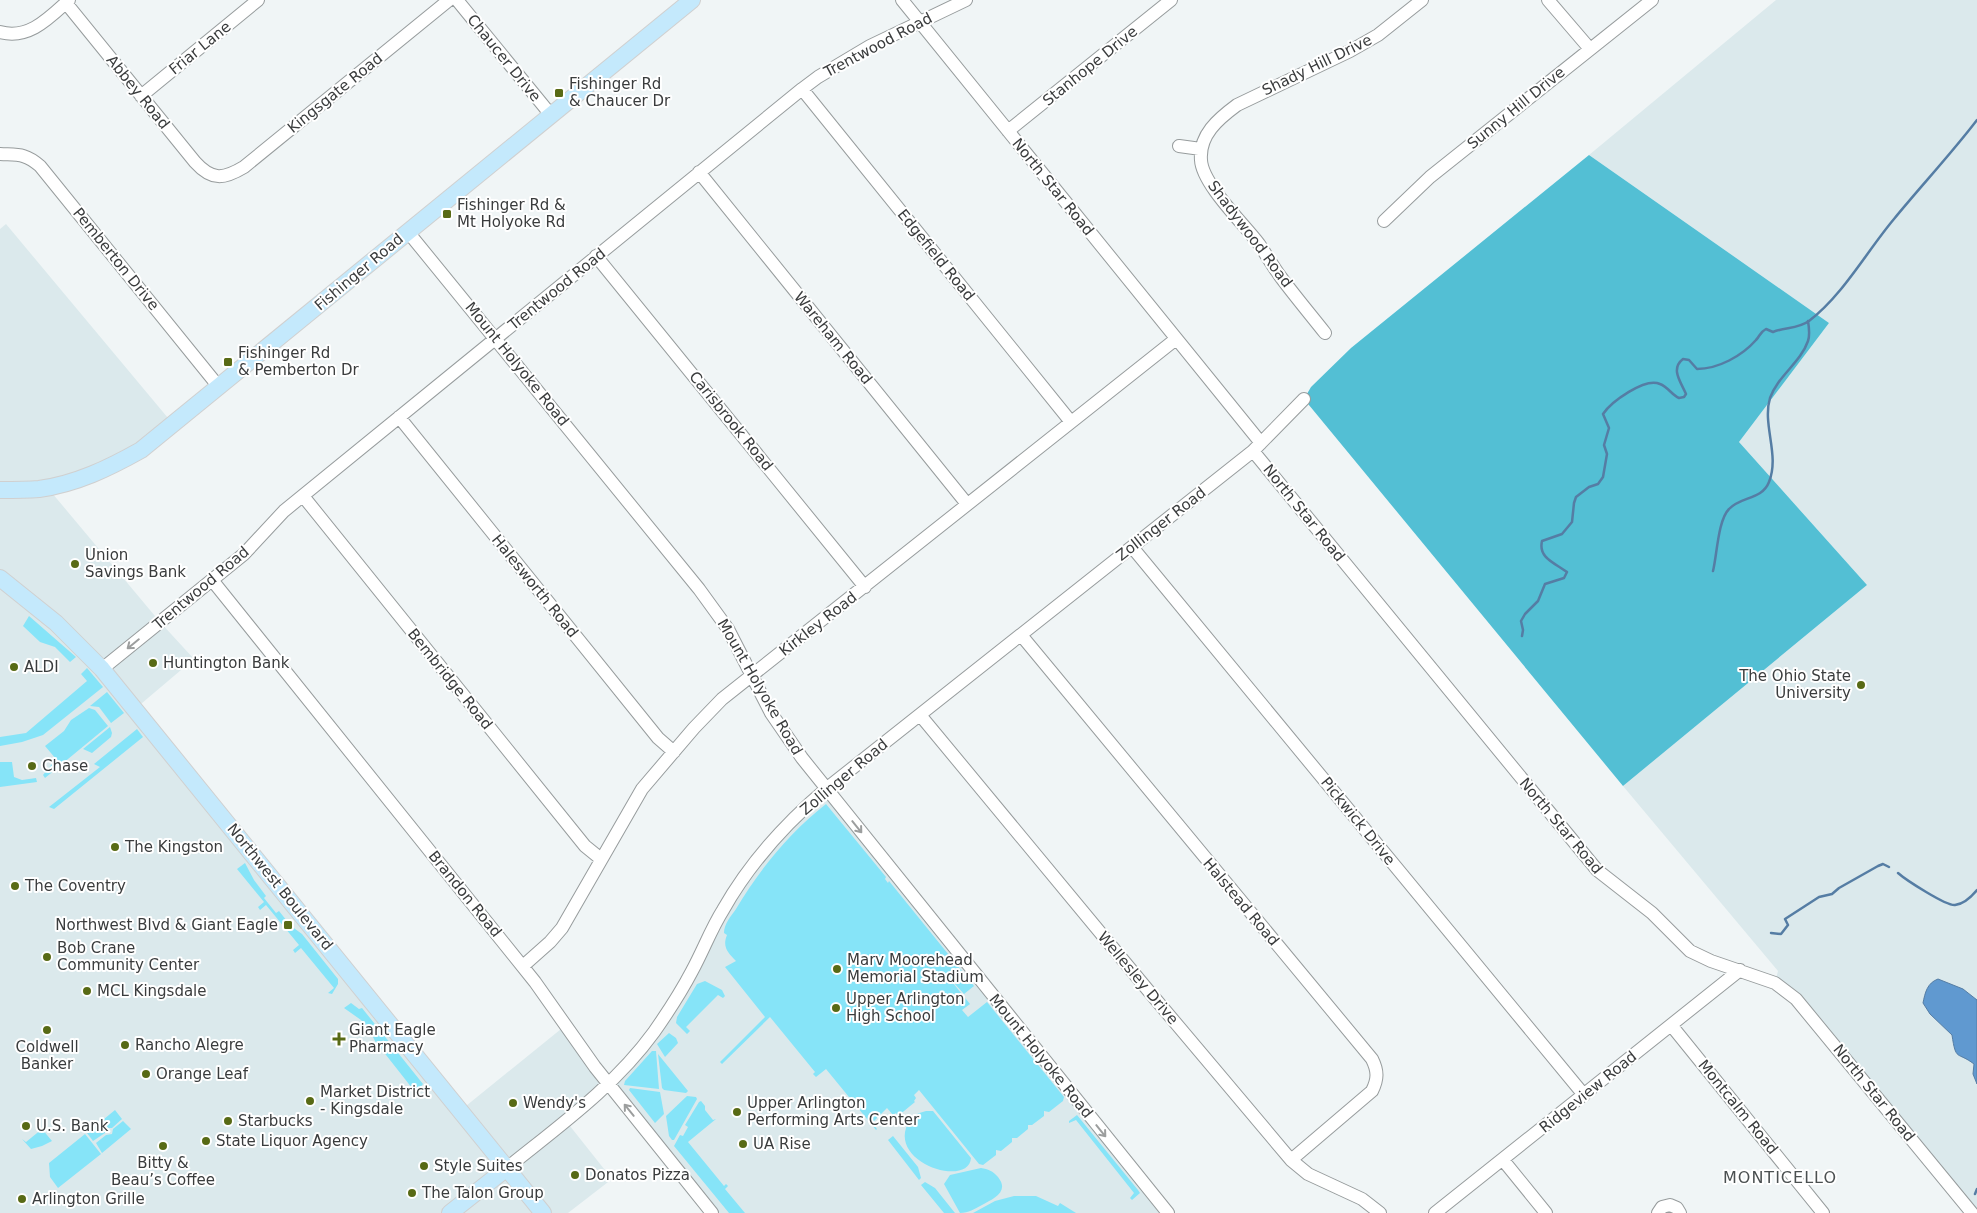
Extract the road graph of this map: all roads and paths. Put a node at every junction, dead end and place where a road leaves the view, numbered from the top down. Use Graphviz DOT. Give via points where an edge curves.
graph roads {
  1 [pos="258,0"];
  2 [pos="449,0"];
  3 [pos="457,0"];
  4 [pos="692,0"];
  5 [pos="902,0"];
  6 [pos="966,0"];
  7 [pos="1171,0"];
  8 [pos="1422,0"];
  9 [pos="1548,0"];
  10 [pos="1652,0"];
  11 [pos="68,2"];
  12 [pos="920,22"];
  13 [pos="0,32"];
  14 [pos="1590,49"];
  15 [pos="802,89"];
  16 [pos="141,96"];
  17 [pos="551,115"];
  18 [pos="1008,131"];
  19 [pos="1179,146"];
  20 [pos="1201,149"];
  21 [pos="0,154"];
  22 [pos="699,172"];
  23 [pos="215,176"];
  24 [pos="1384,221"];
  25 [pos="408,232"];
  26 [pos="596,256"];
  27 [pos="1325,332"];
  28 [pos="496,338"];
  29 [pos="1176,339"];
  30 [pos="219,387"];
  31 [pos="1304,398"];
  32 [pos="399,417"];
  33 [pos="1071,422"];
  34 [pos="1257,447"];
  35 [pos="0,490"];
  36 [pos="303,496"];
  37 [pos="968,504"];
  38 [pos="1132,547"];
  39 [pos="0,578"];
  40 [pos="212,580"];
  41 [pos="865,587"];
  42 [pos="1021,635"];
  43 [pos="102,669"];
  44 [pos="752,675"];
  45 [pos="920,715"];
  46 [pos="674,752"];
  47 [pos="826,789"];
  48 [pos="602,859"];
  49 [pos="522,966"];
  50 [pos="1740,970"];
  51 [pos="1672,1025"];
  52 [pos="608,1085"];
  53 [pos="1584,1095"];
  54 [pos="1291,1160"];
  55 [pos="1502,1160"];
  56 [pos="506,1168"];
  57 [pos="450,1213"];
  58 [pos="543,1213"];
  59 [pos="712,1213"];
  60 [pos="1168,1213"];
  61 [pos="1380,1213"];
  62 [pos="1435,1213"];
  63 [pos="1546,1213"];
  64 [pos="1658,1213"];
  65 [pos="1680,1213"];
  66 [pos="1823,1213"];
  67 [pos="1972,1213"];
  1 -- 16 [label="street, Friar Lane"];
  2 -- 23 [label="street, Kingsgate Road" via="244,167 231,175"];
  3 -- 17 [label="street, Chaucer Drive"];
  4 -- 17 [label="main road, Fishinger Road"];
  5 -- 12 [label="street, North Star Road"];
  6 -- 12 [label="street, Trentwood Road"];
  7 -- 18 [label="street, Stanhope Drive"];
  8 -- 20 [label="street, Shady Hill Drive" via="1378,35 1350,51 1244,101 1210,128"];
  9 -- 14 [label="street"];
  10 -- 14 [label="street, Sunny Hill Drive"];
  11 -- 13 [label="street" via="33,30 12,35"];
  11 -- 16 [label="street, Abbey Road"];
  12 -- 15 [label="street, Trentwood Road" via="818,76"];
  12 -- 18 [label="street, North Star Road"];
  14 -- 24 [label="street, Sunny Hill Drive" via="1430,177"];
  15 -- 22 [label="street, Trentwood Road"];
  15 -- 33 [label="street, Edgefield Road"];
  16 -- 23 [label="street, Abbey Road" via="203,172"];
  17 -- 25 [label="main road, Fishinger Road"];
  18 -- 29 [label="street, North Star Road"];
  19 -- 20 [label="street"];
  20 -- 27 [label="street, Shadywood Road" via="1204,172 1219,195"];
  21 -- 30 [label="street, Pemberton Drive" via="21,154 40,166"];
  22 -- 26 [label="street, Trentwood Road"];
  22 -- 37 [label="street, Wareham Road"];
  25 -- 28 [label="street, Mount Holyoke Road"];
  25 -- 30 [label="main road, Fishinger Road"];
  26 -- 28 [label="street, Trentwood Road"];
  26 -- 41 [label="street, Carisbrook Road"];
  28 -- 32 [label="street, Trentwood Road"];
  28 -- 44 [label="street, Mount Holyoke Road" via="699,589 728,629"];
  29 -- 33 [label="street, Kirkley Road"];
  29 -- 34 [label="street, North Star Road"];
  30 -- 35 [label="main road, Fishinger Road" via="141,450 96,474 39,489"];
  31 -- 34 [label="street, Zollinger Road"];
  32 -- 36 [label="street, Trentwood Road"];
  32 -- 46 [label="street, Halesworth Road" via="658,738"];
  33 -- 37 [label="street, Kirkley Road"];
  34 -- 38 [label="street, Zollinger Road"];
  34 -- 50 [label="street, North Star Road" via="1597,870 1652,913 1690,951"];
  36 -- 40 [label="street, Trentwood Road" via="284,511 244,554"];
  36 -- 48 [label="street, Bembridge Road" via="585,846"];
  37 -- 41 [label="street, Kirkley Road"];
  38 -- 42 [label="street, Zollinger Road"];
  38 -- 53 [label="street, Pickwick Drive"];
  39 -- 43 [label="main road, Northwest Boulevard" via="56,623"];
  40 -- 43 [label="street, Trentwood Road, one-way"];
  40 -- 49 [label="street, Brandon Road"];
  41 -- 44 [label="street, Kirkley Road"];
  42 -- 45 [label="street, Zollinger Road"];
  42 -- 54 [label="street, Halstead Road" via="1372,1058 1377,1069 1377,1081 1372,1091"];
  43 -- 56 [label="main road, Northwest Boulevard"];
  44 -- 46 [label="street, Kirkley Road" via="709,712"];
  44 -- 47 [label="street, Mount Holyoke Road" via="772,713"];
  45 -- 47 [label="street, Zollinger Road"];
  45 -- 54 [label="street, Wellesley Drive"];
  46 -- 48 [label="street, Kirkley Road" via="642,789"];
  47 -- 52 [label="street, Zollinger Road" via="751,867 723,910 679,995 654,1032"];
  47 -- 60 [label="street, Mount Holyoke Road, one-way"];
  48 -- 49 [label="street, Kirkley Road" via="562,928"];
  49 -- 52 [label="street, Brandon Road"];
  50 -- 51 [label="street, Ridgeview Road"];
  50 -- 67 [label="street, North Star Road" via="1775,983 1800,1002"];
  51 -- 53 [label="street, Ridgeview Road"];
  51 -- 66 [label="street, Montcalm Road"];
  52 -- 56 [label="street, Zollinger Road"];
  59 -- 52 [label="street, Brandon Road, one-way"];
  53 -- 55 [label="street, Ridgeview Road"];
  54 -- 61 [label="street, Wellesley Drive" via="1308,1174 1362,1199"];
  55 -- 62 [label="street, Ridgeview Road"];
  55 -- 63 [label="street"];
  56 -- 57 [label="main road, Zollinger Road"];
  56 -- 58 [label="main road, Northwest Boulevard"];
  64 -- 65 [label="street" via="1662,1207 1670,1205"];
}
